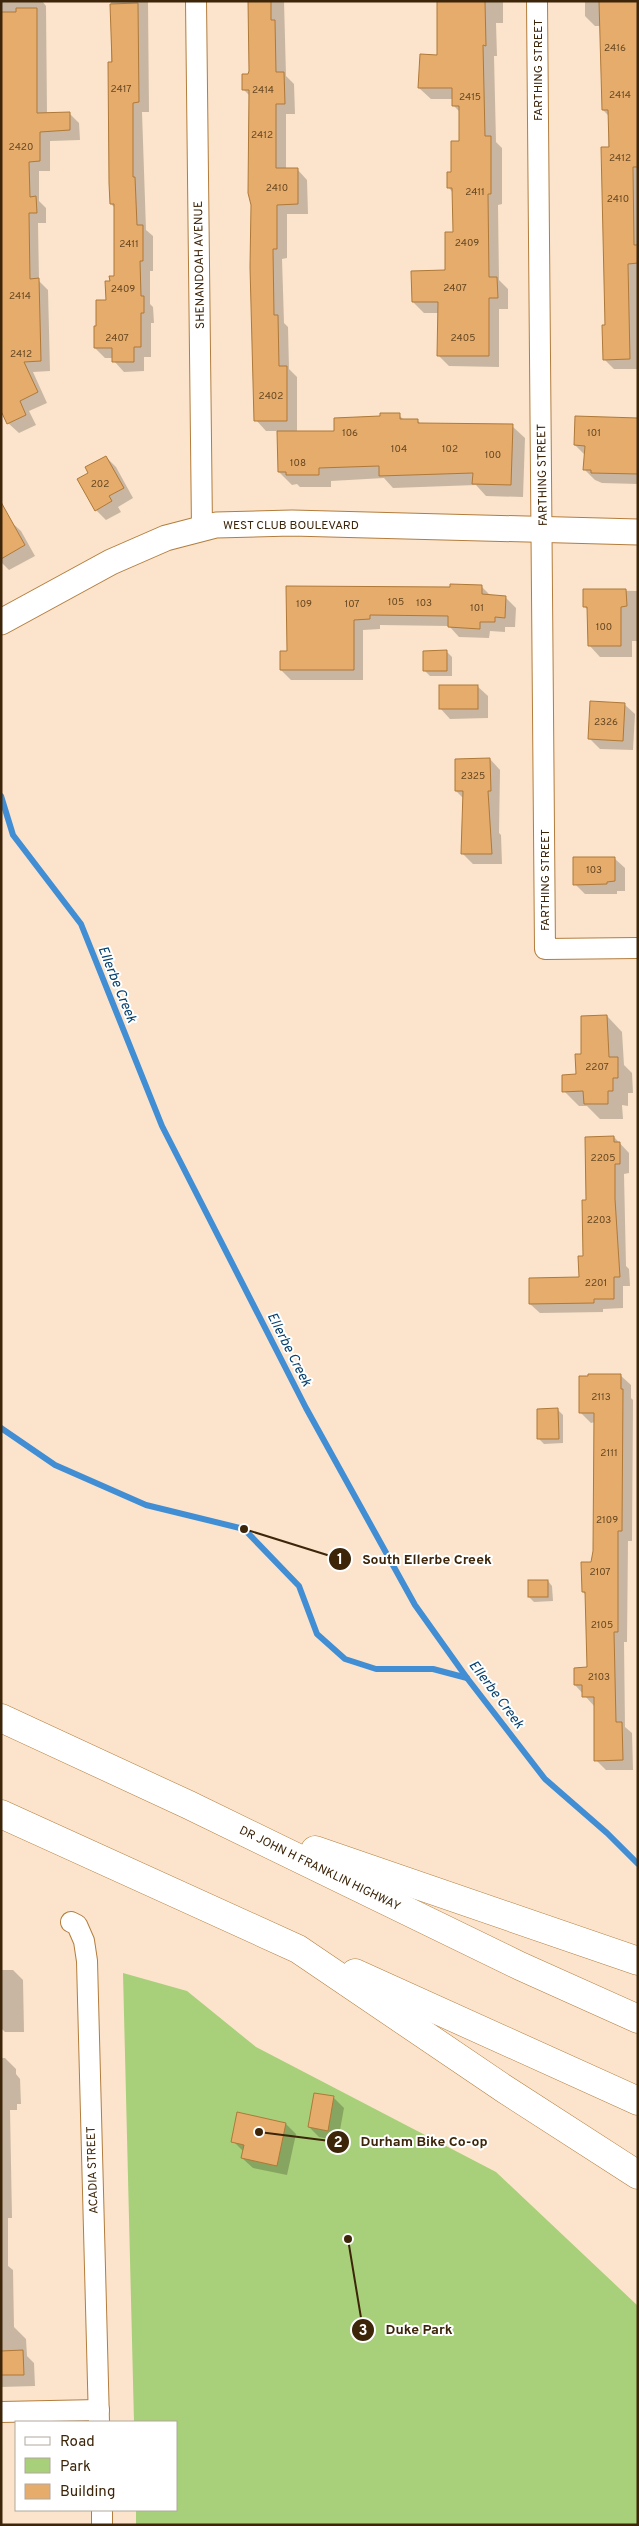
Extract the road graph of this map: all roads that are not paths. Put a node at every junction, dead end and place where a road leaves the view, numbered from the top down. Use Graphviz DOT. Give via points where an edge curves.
graph roads {
  1 [pos="196,1"];
  2 [pos="537,1"];
  3 [pos="202,528"];
  4 [pos="542,531"];
  5 [pos="638,532"];
  6 [pos="1,622"];
  7 [pos="638,948"];
  8 [pos="1,1718"];
  9 [pos="189,1805"];
  10 [pos="1,1814"];
  11 [pos="71,1922"];
  12 [pos="298,1950"];
  13 [pos="638,1961"];
  14 [pos="638,2019"];
  15 [pos="638,2101"];
  16 [pos="638,2175"];
  17 [pos="1,2412"];
  18 [pos="99,2416"];
  19 [pos="102,2511"];
  20 [pos="102,2525"];
  1 -- 3 [label="street, SHENANDOAH AVENUE"];
  2 -- 4 [label="street, FARTHING STREET"];
  3 -- 4 [label="street, WEST CLUB BOULEVARD" via="236,523 292,523"];
  3 -- 6 [label="street, WEST CLUB BOULEVARD" via="166,538 111,562"];
  4 -- 5 [label="street, WEST CLUB BOULEVARD"];
  4 -- 7 [label="street, FARTHING STREET" via="545,949"];
  8 -- 9 [label="highway, DR JOHN H FRANKLIN HIGHWAY"];
  9 -- 13 [label="highway"];
  9 -- 14 [label="highway, DR JOHN H FRANKLIN HIGHWAY" via="520,1966"];
  10 -- 12 [label="highway"];
  11 -- 18 [label="street, ACADIA STREET" via="77,1925 84,1940 86,1961"];
  12 -- 15 [label="highway" via="416,1999"];
  12 -- 16 [label="highway"];
  17 -- 18 [label="street"];
  19 -- 20 [label="street"];
}
